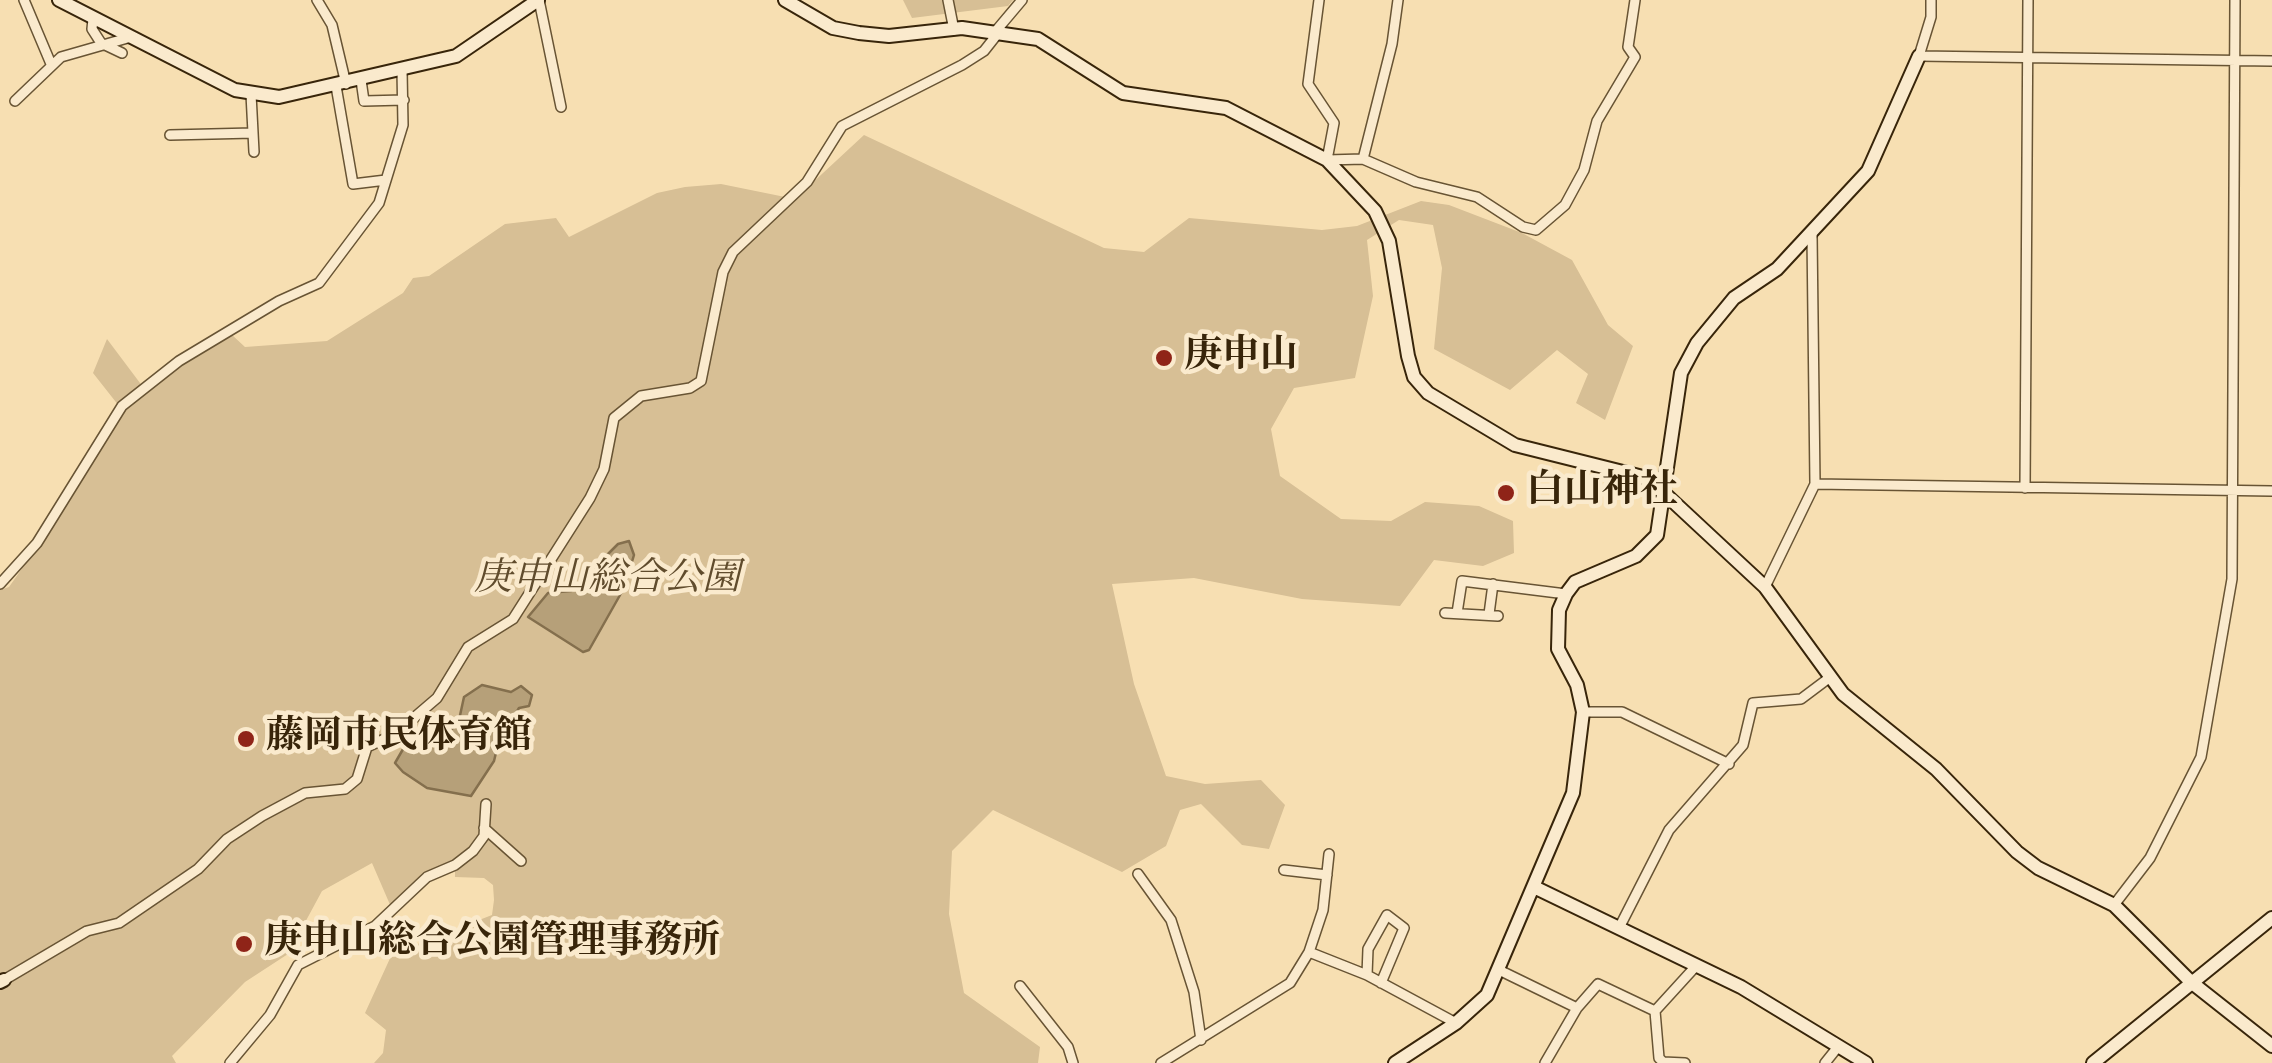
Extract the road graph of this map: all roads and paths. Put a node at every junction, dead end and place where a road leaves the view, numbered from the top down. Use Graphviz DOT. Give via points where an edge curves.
graph roads {
  1 [pos="24,0"];
  2 [pos="60,0"];
  3 [pos="317,0"];
  4 [pos="538,0"];
  5 [pos="785,0"];
  6 [pos="948,0"];
  7 [pos="1022,0"];
  8 [pos="1318,0"];
  9 [pos="1398,0"];
  10 [pos="1635,0"];
  11 [pos="1931,0"];
  12 [pos="2028,0"];
  13 [pos="2236,0"];
  14 [pos="93,19"];
  15 [pos="954,30"];
  16 [pos="997,32"];
  17 [pos="132,37"];
  18 [pos="101,42"];
  19 [pos="122,52"];
  20 [pos="1919,56"];
  21 [pos="2027,58"];
  22 [pos="2234,60"];
  23 [pos="2272,61"];
  24 [pos="51,64"];
  25 [pos="402,70"];
  26 [pos="361,80"];
  27 [pos="341,85"];
  28 [pos="251,94"];
  29 [pos="404,100"];
  30 [pos="15,101"];
  31 [pos="561,107"];
  32 [pos="253,133"];
  33 [pos="170,135"];
  34 [pos="254,152"];
  35 [pos="1363,159"];
  36 [pos="1327,160"];
  37 [pos="386,180"];
  38 [pos="1812,235"];
  39 [pos="1815,484"];
  40 [pos="2025,488"];
  41 [pos="2234,489"];
  42 [pos="2272,491"];
  43 [pos="1664,493"];
  44 [pos="0,584"];
  45 [pos="1493,584"];
  46 [pos="1766,587"];
  47 [pos="1566,594"];
  48 [pos="1829,678"];
  49 [pos="1583,712"];
  50 [pos="1729,764"];
  51 [pos="486,804"];
  52 [pos="484,828"];
  53 [pos="1329,854"];
  54 [pos="520,861"];
  55 [pos="1284,870"];
  56 [pos="1138,874"];
  57 [pos="1327,875"];
  58 [pos="1534,887"];
  59 [pos="2114,905"];
  60 [pos="2272,918"];
  61 [pos="1619,928"];
  62 [pos="1309,952"];
  63 [pos="1696,966"];
  64 [pos="1499,970"];
  65 [pos="1367,975"];
  66 [pos="2,981"];
  67 [pos="2191,982"];
  68 [pos="1380,983"];
  69 [pos="1020,986"];
  70 [pos="1577,1008"];
  71 [pos="1655,1011"];
  72 [pos="1456,1023"];
  73 [pos="1201,1040"];
  74 [pos="2272,1046"];
  75 [pos="1837,1048"];
  76 [pos="230,1063"];
  77 [pos="1074,1063"];
  78 [pos="1163,1063"];
  79 [pos="1395,1063"];
  80 [pos="1544,1063"];
  81 [pos="1685,1063"];
  82 [pos="1825,1063"];
  83 [pos="1866,1063"];
  84 [pos="2093,1063"];
  1 -- 24 [label="street"];
  2 -- 14 [label="street"];
  3 -- 27 [label="street" via="332,25"];
  4 -- 25 [label="street" via="456,56"];
  4 -- 31 [label="street"];
  5 -- 15 [label="street" via="833,28 859,34"];
  6 -- 15 [label="street"];
  7 -- 16 [label="street"];
  8 -- 36 [label="street" via="1308,84 1334,123"];
  9 -- 35 [label="street"];
  10 -- 35 [label="street" via="1628,47 1635,57 1597,121 1584,170 1565,205 1536,230 1476,197"];
  11 -- 20 [label="street"];
  12 -- 21 [label="street"];
  13 -- 22 [label="street"];
  14 -- 17 [label="street"];
  14 -- 18 [label="street"];
  15 -- 16 [label="street"];
  16 -- 36 [label="street" via="1056,47 1123,93 1226,108"];
  16 -- 66 [label="street" via="962,65 842,126 807,182 734,252 723,272 701,381 642,396 614,418 590,498 513,620 468,647 437,698 367,747 357,779 345,789 305,793 262,816 118,923 69,940"];
  17 -- 18 [label="street"];
  17 -- 28 [label="street"];
  18 -- 19 [label="street"];
  18 -- 24 [label="street"];
  20 -- 21 [label="street"];
  20 -- 38 [label="street" via="1868,171"];
  21 -- 22 [label="street"];
  21 -- 40 [label="street"];
  22 -- 23 [label="street"];
  22 -- 41 [label="street"];
  24 -- 30 [label="street"];
  25 -- 26 [label="street"];
  25 -- 29 [label="street"];
  26 -- 27 [label="street"];
  26 -- 29 [label="street" via="364,102"];
  27 -- 28 [label="street" via="279,97"];
  27 -- 37 [label="street" via="353,184"];
  28 -- 32 [label="street"];
  29 -- 37 [label="street"];
  32 -- 33 [label="street"];
  32 -- 34 [label="street"];
  35 -- 36 [label="street"];
  36 -- 43 [label="street" via="1375,211 1389,241 1408,356 1428,392 1515,446 1611,467"];
  37 -- 44 [label="street" via="379,203 319,283 179,361 122,406 37,544"];
  38 -- 39 [label="street"];
  38 -- 43 [label="street" via="1734,298 1697,343 1681,373"];
  39 -- 40 [label="street"];
  39 -- 46 [label="street"];
  40 -- 41 [label="street"];
  41 -- 42 [label="street"];
  41 -- 59 [label="street" via="2232,579 2201,757 2150,858"];
  43 -- 46 [label="street"];
  43 -- 47 [label="street" via="1657,536 1648,548 1575,582"];
  45 -- 45 [label="street" via="1494,615 1451,613 1462,581"];
  45 -- 47 [label="street"];
  46 -- 48 [label="street"];
  47 -- 49 [label="street" via="1558,649"];
  48 -- 50 [label="street" via="1802,700 1753,703 1743,745"];
  48 -- 59 [label="street" via="1936,769 2017,852"];
  49 -- 50 [label="street" via="1622,712"];
  49 -- 58 [label="street" via="1573,793"];
  50 -- 61 [label="street" via="1669,830"];
  51 -- 52 [label="street"];
  52 -- 54 [label="street"];
  52 -- 76 [label="street" via="473,851 427,877 382,921 298,966 270,1015"];
  53 -- 57 [label="street"];
  55 -- 57 [label="street"];
  56 -- 73 [label="street" via="1170,920 1194,992"];
  57 -- 62 [label="street"];
  58 -- 61 [label="street"];
  58 -- 64 [label="street"];
  59 -- 67 [label="street"];
  60 -- 67 [label="street"];
  61 -- 63 [label="street"];
  62 -- 65 [label="street"];
  62 -- 73 [label="street" via="1290,983"];
  63 -- 71 [label="street"];
  63 -- 75 [label="street"];
  64 -- 70 [label="street"];
  64 -- 72 [label="street" via="1487,995"];
  65 -- 68 [label="street"];
  65 -- 68 [label="street" via="1368,948 1387,915 1404,928"];
  67 -- 74 [label="street"];
  67 -- 84 [label="street"];
  68 -- 72 [label="street"];
  69 -- 77 [label="street"];
  70 -- 71 [label="street" via="1598,984"];
  70 -- 80 [label="street"];
  71 -- 81 [label="street" via="1659,1058"];
  72 -- 79 [label="street"];
  73 -- 78 [label="street"];
  75 -- 82 [label="street"];
  75 -- 83 [label="street"];
}
